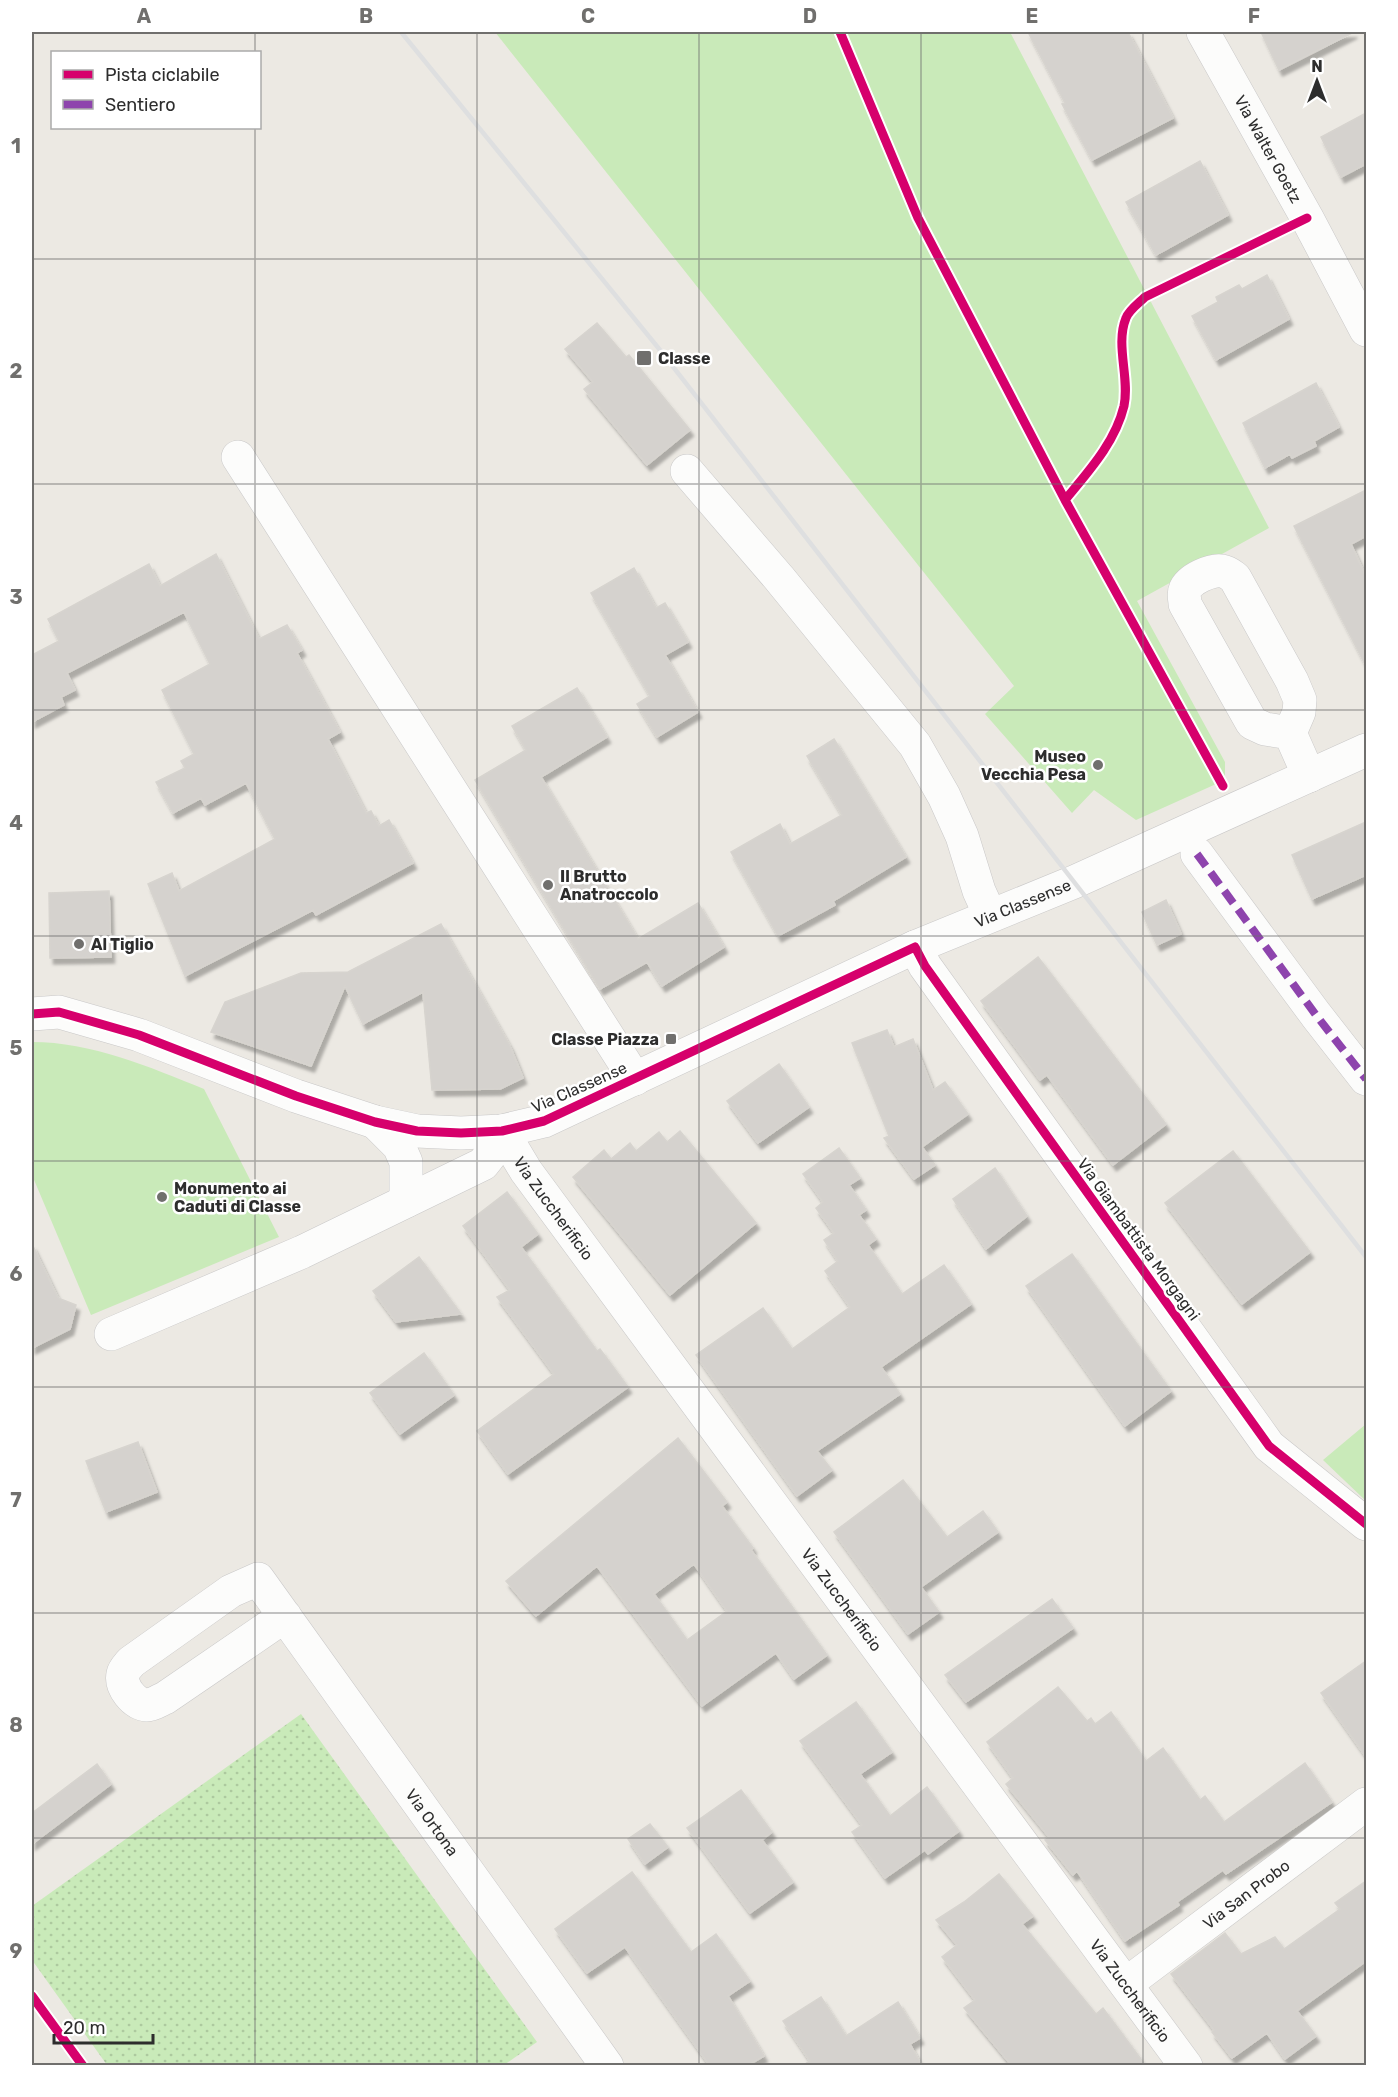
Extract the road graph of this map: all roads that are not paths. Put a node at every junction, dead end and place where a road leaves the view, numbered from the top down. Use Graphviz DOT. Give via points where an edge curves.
graph roads {
  1 [pos="1203,32"];
  2 [pos="1366,330"];
  3 [pos="238,457"];
  4 [pos="687,471"];
  5 [pos="1290,733"];
  6 [pos="1366,750"];
  7 [pos="1309,776"];
  8 [pos="1197,854"];
  9 [pos="990,915"];
  10 [pos="915,947"];
  11 [pos="32,1014"];
  12 [pos="635,1079"];
  13 [pos="1366,1079"];
  14 [pos="375,1122"];
  15 [pos="502,1131"];
  16 [pos="406,1201"];
  17 [pos="111,1334"];
  18 [pos="1366,1524"];
  19 [pos="285,1616"];
  20 [pos="1366,1804"];
  21 [pos="1126,1983"];
  22 [pos="606,2065"];
  23 [pos="1186,2066"];
  1 -- 2 [label="street, Via Walter Goetz"];
  3 -- 12 [label="street"];
  4 -- 9 [label="street" via="915,746 962,836"];
  5 -- 5 [label="street" via="1300,700 1235,578 1219,571 1191,583 1185,588 1185,604 1252,723"];
  5 -- 7 [label="street"];
  6 -- 7 [label="street, Via Classense"];
  7 -- 9 [label="street, Via Classense" via="1074,882"];
  8 -- 13 [label="street"];
  9 -- 10 [label="street, Via Classense"];
  10 -- 12 [label="street, Via Classense"];
  10 -- 18 [label="street, Via Giambattista Morgagni" via="1269,1446"];
  11 -- 14 [label="street, Via Classense" via="59,1012 139,1035"];
  12 -- 15 [label="street, Via Classense" via="544,1121"];
  14 -- 15 [label="street, Via Classense" via="417,1131"];
  14 -- 16 [label="street" via="399,1146 406,1162"];
  15 -- 16 [label="street" via="483,1164"];
  15 -- 21 [label="street, Via Zuccherificio" via="526,1171"];
  16 -- 17 [label="street" via="302,1252"];
  19 -- 19 [label="street, Via Ortona" via="258,1579 231,1591 131,1662 122,1678 129,1695 147,1705 160,1701"];
  19 -- 22 [label="street, Via Ortona"];
  20 -- 21 [label="street, Via San Probo"];
  21 -- 23 [label="street, Via Zuccherificio"];
}
